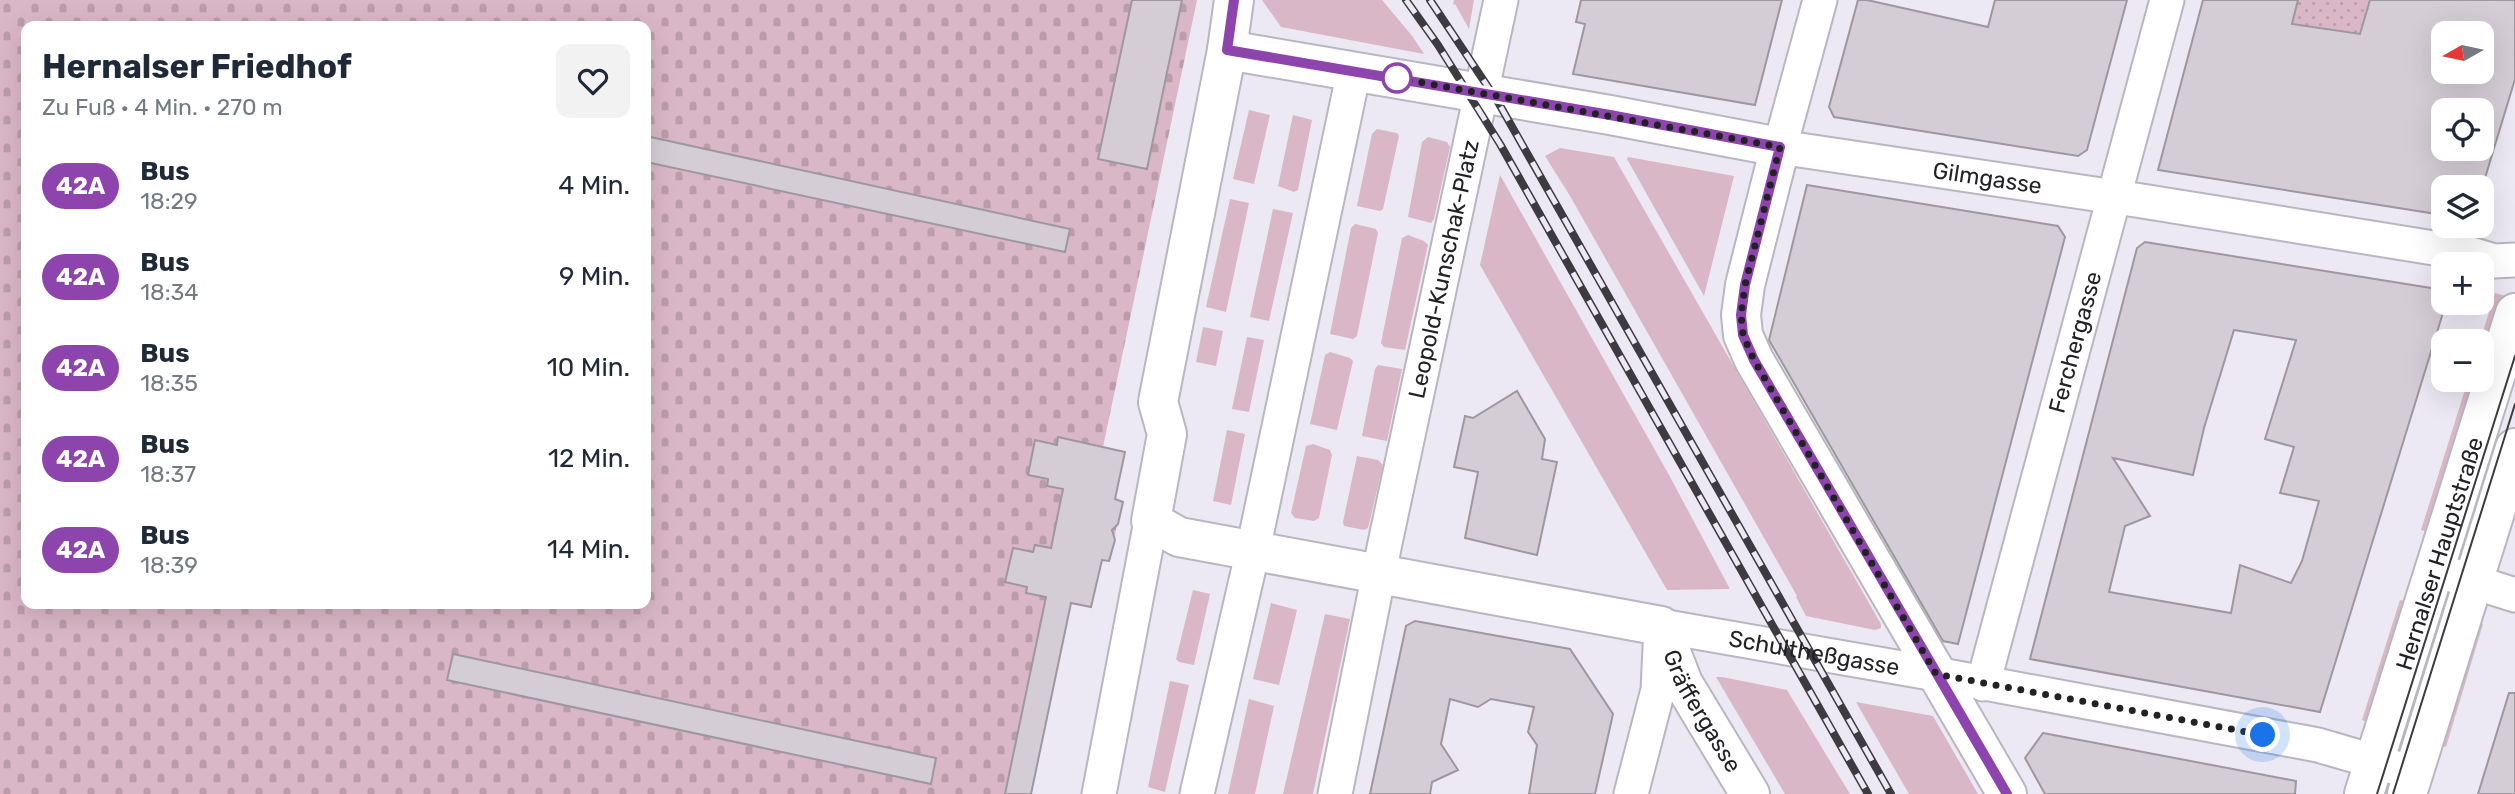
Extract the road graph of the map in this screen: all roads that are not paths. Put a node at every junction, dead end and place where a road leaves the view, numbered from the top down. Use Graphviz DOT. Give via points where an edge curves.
graph roads {
  1 [pos="1234,0"];
  2 [pos="1501,0"];
  3 [pos="1820,0"];
  4 [pos="2167,0"];
  5 [pos="1227,50"];
  6 [pos="1354,71"];
  7 [pos="1481,93"];
  8 [pos="1780,147"];
  9 [pos="2114,197"];
  10 [pos="2504,260"];
  11 [pos="2515,313"];
  12 [pos="2515,448"];
  13 [pos="1151,521"];
  14 [pos="1253,550"];
  15 [pos="2433,569"];
  16 [pos="1380,574"];
  17 [pos="2498,589"];
  18 [pos="1661,625"];
  19 [pos="1936,674"];
  20 [pos="1983,684"];
  21 [pos="2369,777"];
  22 [pos="2410,783"];
  23 [pos="1099,794"];
  24 [pos="1197,794"];
  25 [pos="1335,794"];
  26 [pos="1631,794"];
  27 [pos="1750,794"];
  28 [pos="2007,794"];
  1 -- 5 [label="street"];
  2 -- 7 [label="street, Leopold-Kunschak-Platz"];
  3 -- 8 [label="street"];
  4 -- 9 [label="street, Ferchergasse"];
  5 -- 6 [label="street"];
  5 -- 13 [label="street" via="1158,402 1167,434"];
  6 -- 7 [label="street"];
  6 -- 14 [label="street"];
  7 -- 8 [label="street, Gilmgasse"];
  7 -- 16 [label="street, Leopold-Kunschak-Platz"];
  8 -- 9 [label="street, Gilmgasse"];
  8 -- 19 [label="street" via="1745,285 1743,335"];
  9 -- 10 [label="street, Gilmgasse"];
  9 -- 20 [label="street, Ferchergasse"];
  11 -- 15 [label="street, Hernalser Hauptstraße"];
  12 -- 17 [label="street, Hernalser Hauptstraße"];
  13 -- 14 [label="street" via="1180,537"];
  13 -- 23 [label="street"];
  14 -- 16 [label="street"];
  14 -- 24 [label="street"];
  15 -- 17 [label="street"];
  15 -- 21 [label="street, Hernalser Hauptstraße"];
  16 -- 18 [label="street, Schultheßgasse"];
  16 -- 25 [label="street, Leopold-Kunschak-Platz"];
  17 -- 22 [label="street, Hernalser Hauptstraße"];
  18 -- 19 [label="street, Schultheßgasse"];
  18 -- 26 [label="street" via="1658,690"];
  18 -- 27 [label="street, Gräffergasse" via="1682,683"];
  19 -- 20 [label="street, Schultheßgasse"];
  19 -- 28 [label="street"];
  20 -- 21 [label="street, Schultheßgasse" via="2318,746"];
  21 -- 22 [label="street, Schultheßgasse"];
}
